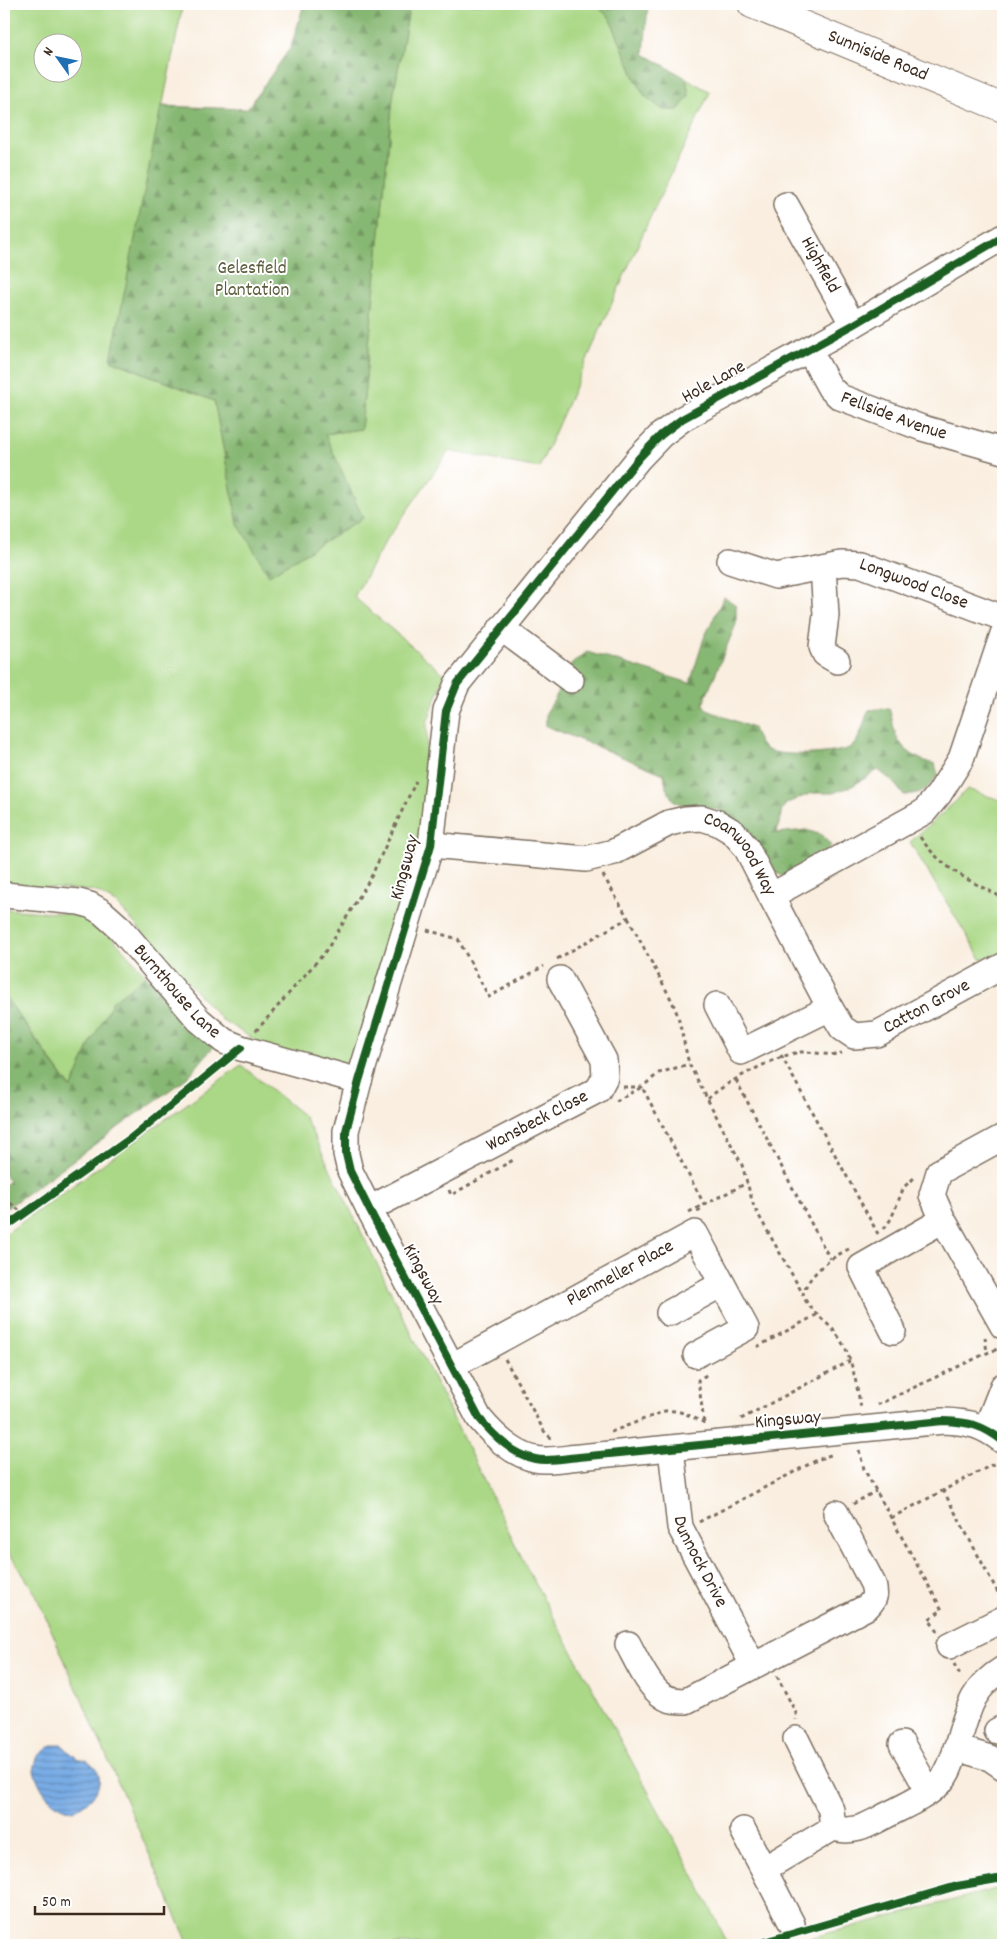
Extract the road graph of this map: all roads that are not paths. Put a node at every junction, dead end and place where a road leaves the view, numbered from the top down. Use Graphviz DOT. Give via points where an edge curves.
graph roads {
  1 [pos="752,4"];
  2 [pos="1003,108"];
  3 [pos="786,205"];
  4 [pos="1003,237"];
  5 [pos="853,325"];
  6 [pos="809,350"];
  7 [pos="1003,450"];
  8 [pos="730,561"];
  9 [pos="823,567"];
  10 [pos="1003,618"];
  11 [pos="501,628"];
  12 [pos="1003,634"];
  13 [pos="837,661"];
  14 [pos="563,669"];
  15 [pos="431,845"];
  16 [pos="4,895"];
  17 [pos="771,896"];
  18 [pos="1003,966"];
  19 [pos="559,969"];
  20 [pos="717,1005"];
  21 [pos="830,1008"];
  22 [pos="359,1081"];
  23 [pos="1003,1137"];
  24 [pos="369,1209"];
  25 [pos="943,1220"];
  26 [pos="722,1284"];
  27 [pos="669,1314"];
  28 [pos="1003,1326"];
  29 [pos="893,1331"];
  30 [pos="706,1363"];
  31 [pos="452,1366"];
  32 [pos="1003,1386"];
  33 [pos="995,1435"];
  34 [pos="671,1449"];
  35 [pos="836,1513"];
  36 [pos="1003,1619"];
  37 [pos="628,1644"];
  38 [pos="945,1645"];
  39 [pos="760,1661"];
  40 [pos="1003,1669"];
  41 [pos="796,1740"];
  42 [pos="902,1744"];
  43 [pos="956,1748"];
  44 [pos="1003,1767"];
  45 [pos="929,1792"];
  46 [pos="833,1828"];
  47 [pos="743,1830"];
  48 [pos="764,1870"];
  49 [pos="792,1924"];
  1 -- 2 [label="main road, Sunniside Road"];
  3 -- 5 [label="street, Highfield"];
  4 -- 5 [label="street, Hole Lane"];
  5 -- 6 [label="street, Hole Lane"];
  6 -- 7 [label="street, Fellside Avenue" via="830,388 840,397 922,428"];
  6 -- 11 [label="street, Hole Lane" via="682,419 661,435"];
  8 -- 9 [label="street, Longwood Close" via="776,576"];
  9 -- 10 [label="street, Longwood Close" via="860,564"];
  9 -- 13 [label="street" via="826,615 822,647 825,654"];
  11 -- 14 [label="street"];
  11 -- 15 [label="street, Kingsway" via="457,684 446,711"];
  12 -- 17 [label="street, Coanwood Way" via="961,759 924,812"];
  15 -- 17 [label="street, Coanwood Way" via="586,859 614,852 669,823 702,818 733,832 746,847"];
  15 -- 22 [label="street, Kingsway"];
  16 -- 22 [label="street, Burnthouse Lane" via="90,905 120,928 199,1020 224,1041"];
  17 -- 21 [label="street, Catton Grove"];
  18 -- 21 [label="street, Catton Grove" via="877,1034 854,1036 842,1028"];
  19 -- 24 [label="street, Wansbeck Close" via="604,1060 604,1077 598,1090"];
  20 -- 21 [label="street" via="741,1052 777,1048"];
  22 -- 24 [label="street, Kingsway" via="346,1131 346,1154 350,1171"];
  23 -- 25 [label="street" via="938,1172 932,1194"];
  24 -- 31 [label="street, Kingsway"];
  25 -- 28 [label="street"];
  25 -- 29 [label="street" via="861,1268"];
  26 -- 27 [label="street"];
  26 -- 30 [label="street, Plenmeller Place" via="751,1338"];
  26 -- 31 [label="street, Plenmeller Place" via="695,1233"];
  31 -- 34 [label="street, Kingsway" via="479,1418 491,1433 518,1452 537,1460"];
  32 -- 33 [label="street"];
  33 -- 34 [label="street, Kingsway" via="963,1422 943,1421"];
  34 -- 39 [label="street, Dunnock Drive" via="680,1528"];
  35 -- 39 [label="street" via="873,1584 874,1601"];
  36 -- 38 [label="street"];
  37 -- 39 [label="street" via="656,1691 674,1701 686,1701"];
  40 -- 43 [label="street" via="989,1678 973,1698"];
  41 -- 46 [label="street" via="831,1810"];
  42 -- 45 [label="street"];
  43 -- 44 [label="street" via="990,1758"];
  43 -- 45 [label="street" via="949,1770"];
  45 -- 46 [label="street" via="863,1828 844,1831"];
  46 -- 48 [label="street"];
  47 -- 48 [label="street"];
  48 -- 49 [label="street"];
}
